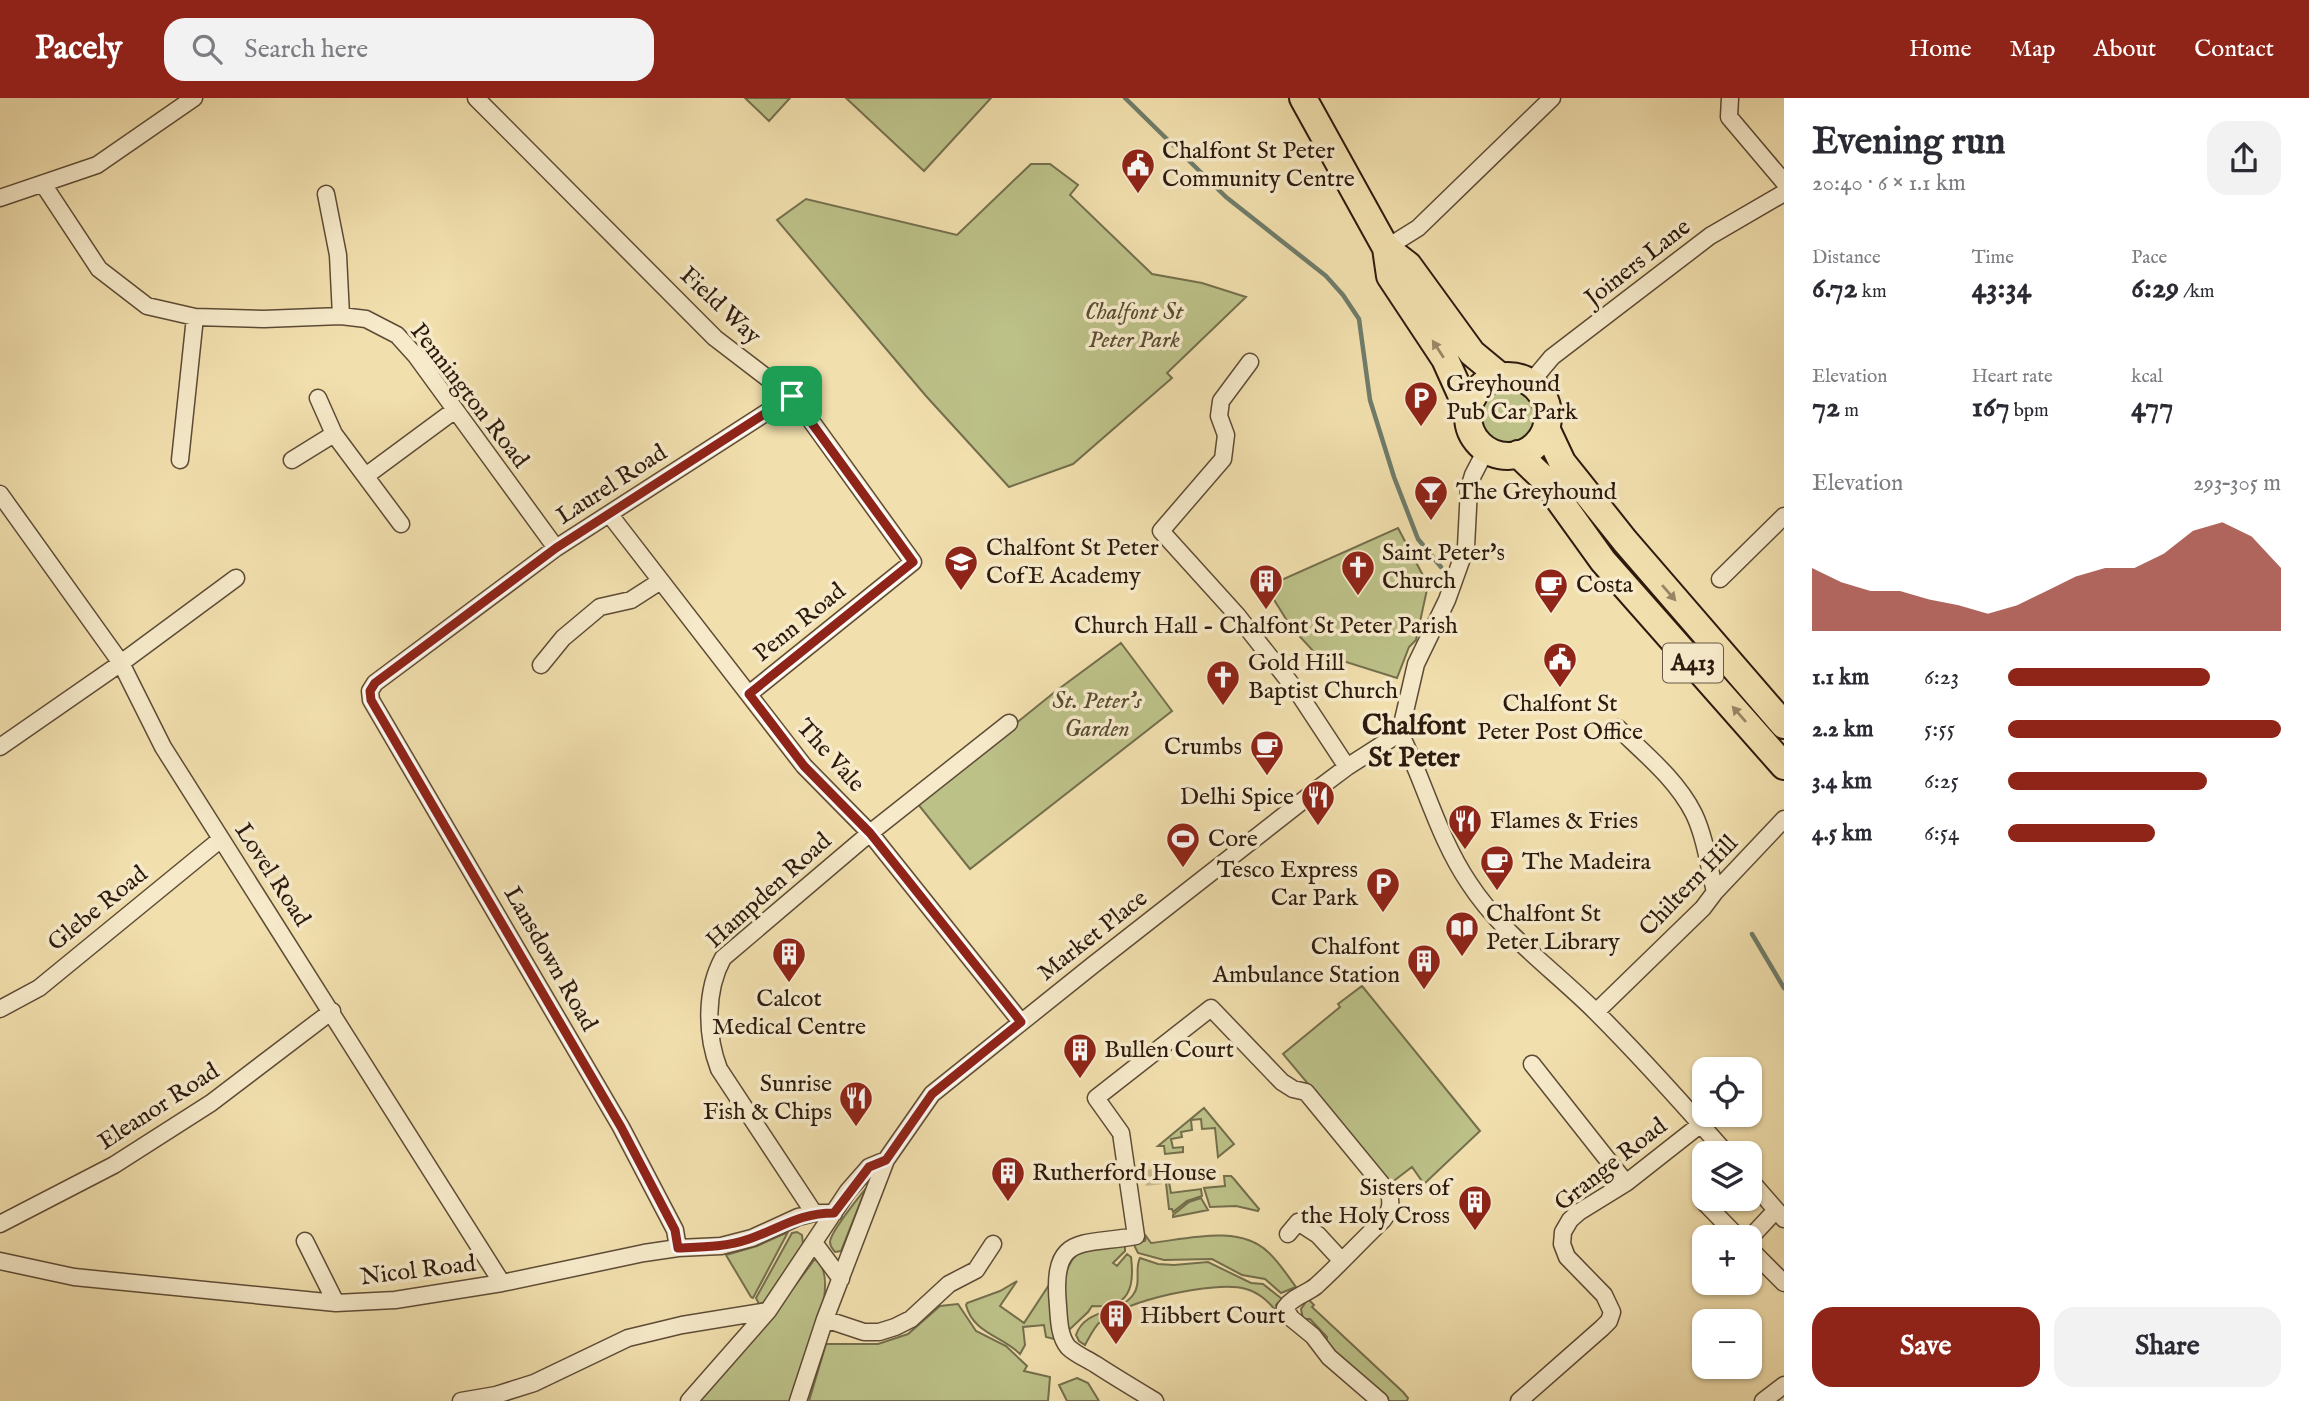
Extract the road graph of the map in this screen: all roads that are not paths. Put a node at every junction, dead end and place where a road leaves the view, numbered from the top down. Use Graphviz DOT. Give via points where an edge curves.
graph roads {
  1 [pos="194,98"];
  2 [pos="476,98"];
  3 [pos="1303,98"];
  4 [pos="1552,98"];
  5 [pos="1730,98"];
  6 [pos="1784,182"];
  7 [pos="43,184"];
  8 [pos="1784,193"];
  9 [pos="326,194"];
  10 [pos="0,198"];
  11 [pos="1386,248"];
  12 [pos="341,316"];
  13 [pos="195,317"];
  14 [pos="1250,362"];
  15 [pos="1501,377"];
  16 [pos="1530,383"];
  17 [pos="792,396"];
  18 [pos="318,398"];
  19 [pos="455,410"];
  20 [pos="1468,410"];
  21 [pos="1546,428"];
  22 [pos="334,434"];
  23 [pos="1486,450"];
  24 [pos="1518,454"];
  25 [pos="180,460"];
  26 [pos="292,460"];
  27 [pos="367,475"];
  28 [pos="0,494"];
  29 [pos="610,515"];
  30 [pos="1784,516"];
  31 [pos="401,524"];
  32 [pos="556,548"];
  33 [pos="913,562"];
  34 [pos="236,578"];
  35 [pos="1720,579"];
  36 [pos="659,582"];
  37 [pos="121,663"];
  38 [pos="541,665"];
  39 [pos="749,694"];
  40 [pos="371,700"];
  41 [pos="1009,723"];
  42 [pos="1784,725"];
  43 [pos="1618,728"];
  44 [pos="1400,733"];
  45 [pos="0,747"];
  46 [pos="1347,766"];
  47 [pos="1784,766"];
  48 [pos="1783,820"];
  49 [pos="870,833"];
  50 [pos="221,839"];
  51 [pos="1715,892"];
  52 [pos="0,1009"];
  53 [pos="332,1011"];
  54 [pos="1596,1012"];
  55 [pos="1021,1022"];
  56 [pos="1532,1065"];
  57 [pos="1692,1114"];
  58 [pos="1697,1127"];
  59 [pos="1704,1127"];
  60 [pos="1716,1141"];
  61 [pos="886,1160"];
  62 [pos="1626,1183"];
  63 [pos="1762,1194"];
  64 [pos="1713,1211"];
  65 [pos="814,1213"];
  66 [pos="834,1213"];
  67 [pos="1780,1215"];
  68 [pos="0,1224"];
  69 [pos="1726,1225"];
  70 [pos="1762,1229"];
  71 [pos="1288,1234"];
  72 [pos="305,1241"];
  73 [pos="815,1244"];
  74 [pos="993,1244"];
  75 [pos="678,1248"];
  76 [pos="0,1261"];
  77 [pos="1341,1261"];
  78 [pos="1762,1261"];
  79 [pos="841,1279"];
  80 [pos="502,1283"];
  81 [pos="1784,1283"];
  82 [pos="336,1303"];
  83 [pos="768,1311"];
  84 [pos="825,1320"];
  85 [pos="1784,1385"];
  86 [pos="461,1401"];
  87 [pos="690,1401"];
  88 [pos="798,1401"];
  89 [pos="1155,1401"];
  90 [pos="1380,1401"];
  91 [pos="1519,1401"];
  92 [pos="1763,1401"];
  1 -- 7 [label="street" via="97,165"];
  2 -- 17 [label="street, Field Way" via="715,338"];
  3 -- 11 [label="highway"];
  4 -- 11 [label="street" via="1418,228"];
  5 -- 6 [label="street" via="1728,117"];
  7 -- 10 [label="street"];
  7 -- 13 [label="street, Pennington Road" via="99,269 147,306"];
  8 -- 16 [label="street, Joiners Lane" via="1710,236 1552,357"];
  9 -- 12 [label="street" via="338,255"];
  11 -- 15 [label="highway" via="1408,265 1472,353"];
  20 -- 11 [label="highway, one-way" via="1445,359 1390,276"];
  12 -- 13 [label="street, Pennington Road"];
  12 -- 19 [label="street, Pennington Road" via="366,319 397,335"];
  13 -- 25 [label="street"];
  14 -- 46 [label="street" via="1221,401 1219,416 1226,435 1223,459 1161,531 1237,615"];
  15 -- 16 [label="highway"];
  15 -- 20 [label="highway" via="1479,388"];
  16 -- 21 [label="highway, A413" via="1545,403"];
  17 -- 29 [label="street, Laurel Road"];
  17 -- 33 [label="street, Field Way"];
  18 -- 22 [label="street"];
  19 -- 27 [label="street"];
  19 -- 32 [label="street, Pennington Road"];
  20 -- 23 [label="highway" via="1471,432"];
  21 -- 24 [label="highway" via="1530,449"];
  21 -- 42 [label="highway, A413, one-way" via="1562,462 1625,541"];
  22 -- 26 [label="street"];
  22 -- 27 [label="street"];
  23 -- 24 [label="highway"];
  23 -- 44 [label="street" via="1469,488 1466,547 1416,664"];
  47 -- 24 [label="highway, A413, one-way" via="1603,561 1544,479"];
  27 -- 31 [label="street"];
  28 -- 37 [label="street, Lovel Road"];
  29 -- 32 [label="street, Laurel Road"];
  29 -- 36 [label="street, The Vale"];
  30 -- 35 [label="street"];
  32 -- 40 [label="street, Laurel Road" via="375,683"];
  33 -- 39 [label="street, Penn Road"];
  34 -- 37 [label="street"];
  36 -- 38 [label="street" via="631,600 600,607 563,638"];
  36 -- 39 [label="street, The Vale"];
  37 -- 45 [label="street"];
  37 -- 50 [label="street, Lovel Road" via="163,747"];
  39 -- 49 [label="street, The Vale" via="804,766"];
  40 -- 75 [label="street, Lansdown Road" via="621,1127 675,1230"];
  41 -- 49 [label="street, Hampden Road"];
  43 -- 51 [label="street" via="1685,799 1695,816"];
  44 -- 46 [label="street, Market Place"];
  44 -- 54 [label="street" via="1442,836 1469,885 1499,922"];
  46 -- 55 [label="street, Market Place"];
  48 -- 51 [label="street, Chiltern Hill"];
  49 -- 55 [label="street, The Vale"];
  49 -- 65 [label="street, Hampden Road" via="723,958 712,992 712,1042 719,1069"];
  50 -- 52 [label="street, Glebe Road" via="39,988"];
  50 -- 53 [label="street, Lovel Road"];
  51 -- 54 [label="street, Chiltern Hill"];
  53 -- 68 [label="street, Eleanor Road" via="211,1102 114,1166"];
  53 -- 80 [label="street, Lovel Road"];
  54 -- 57 [label="street"];
  55 -- 61 [label="street, Market Place" via="932,1094"];
  56 -- 62 [label="street"];
  58 -- 62 [label="street, Grange Road"];
  59 -- 60 [label="street"];
  61 -- 66 [label="street" via="869,1167"];
  61 -- 79 [label="street"];
  62 -- 91 [label="street, Grange Road" via="1579,1212 1563,1231 1567,1257 1604,1295 1612,1312 1609,1321"];
  63 -- 67 [label="street"];
  64 -- 69 [label="street"];
  65 -- 66 [label="street, Nicol Road"];
  65 -- 75 [label="street, Nicol Road" via="736,1243"];
  66 -- 73 [label="street"];
  67 -- 70 [label="street"];
  71 -- 77 [label="street" via="1298,1222 1318,1235"];
  72 -- 82 [label="street"];
  73 -- 79 [label="street"];
  73 -- 83 [label="street"];
  74 -- 84 [label="street" via="976,1270 949,1284 911,1319 895,1327 864,1332"];
  75 -- 80 [label="street, Nicol Road"];
  76 -- 82 [label="street, Nicol Road" via="74,1277"];
  77 -- 89 [label="street" via="1389,1212 1388,1194 1306,1092 1282,1082 1210,1007 1096,1098 1121,1133 1136,1236 1073,1247 1058,1266 1055,1280 1061,1333 1070,1349"];
  77 -- 90 [label="street" via="1285,1308 1329,1357"];
  78 -- 81 [label="street"];
  79 -- 84 [label="street"];
  80 -- 82 [label="street, Nicol Road" via="395,1300"];
  83 -- 86 [label="street" via="628,1339 534,1383"];
  83 -- 87 [label="street"];
  84 -- 88 [label="street"];
  85 -- 92 [label="street"];
}
